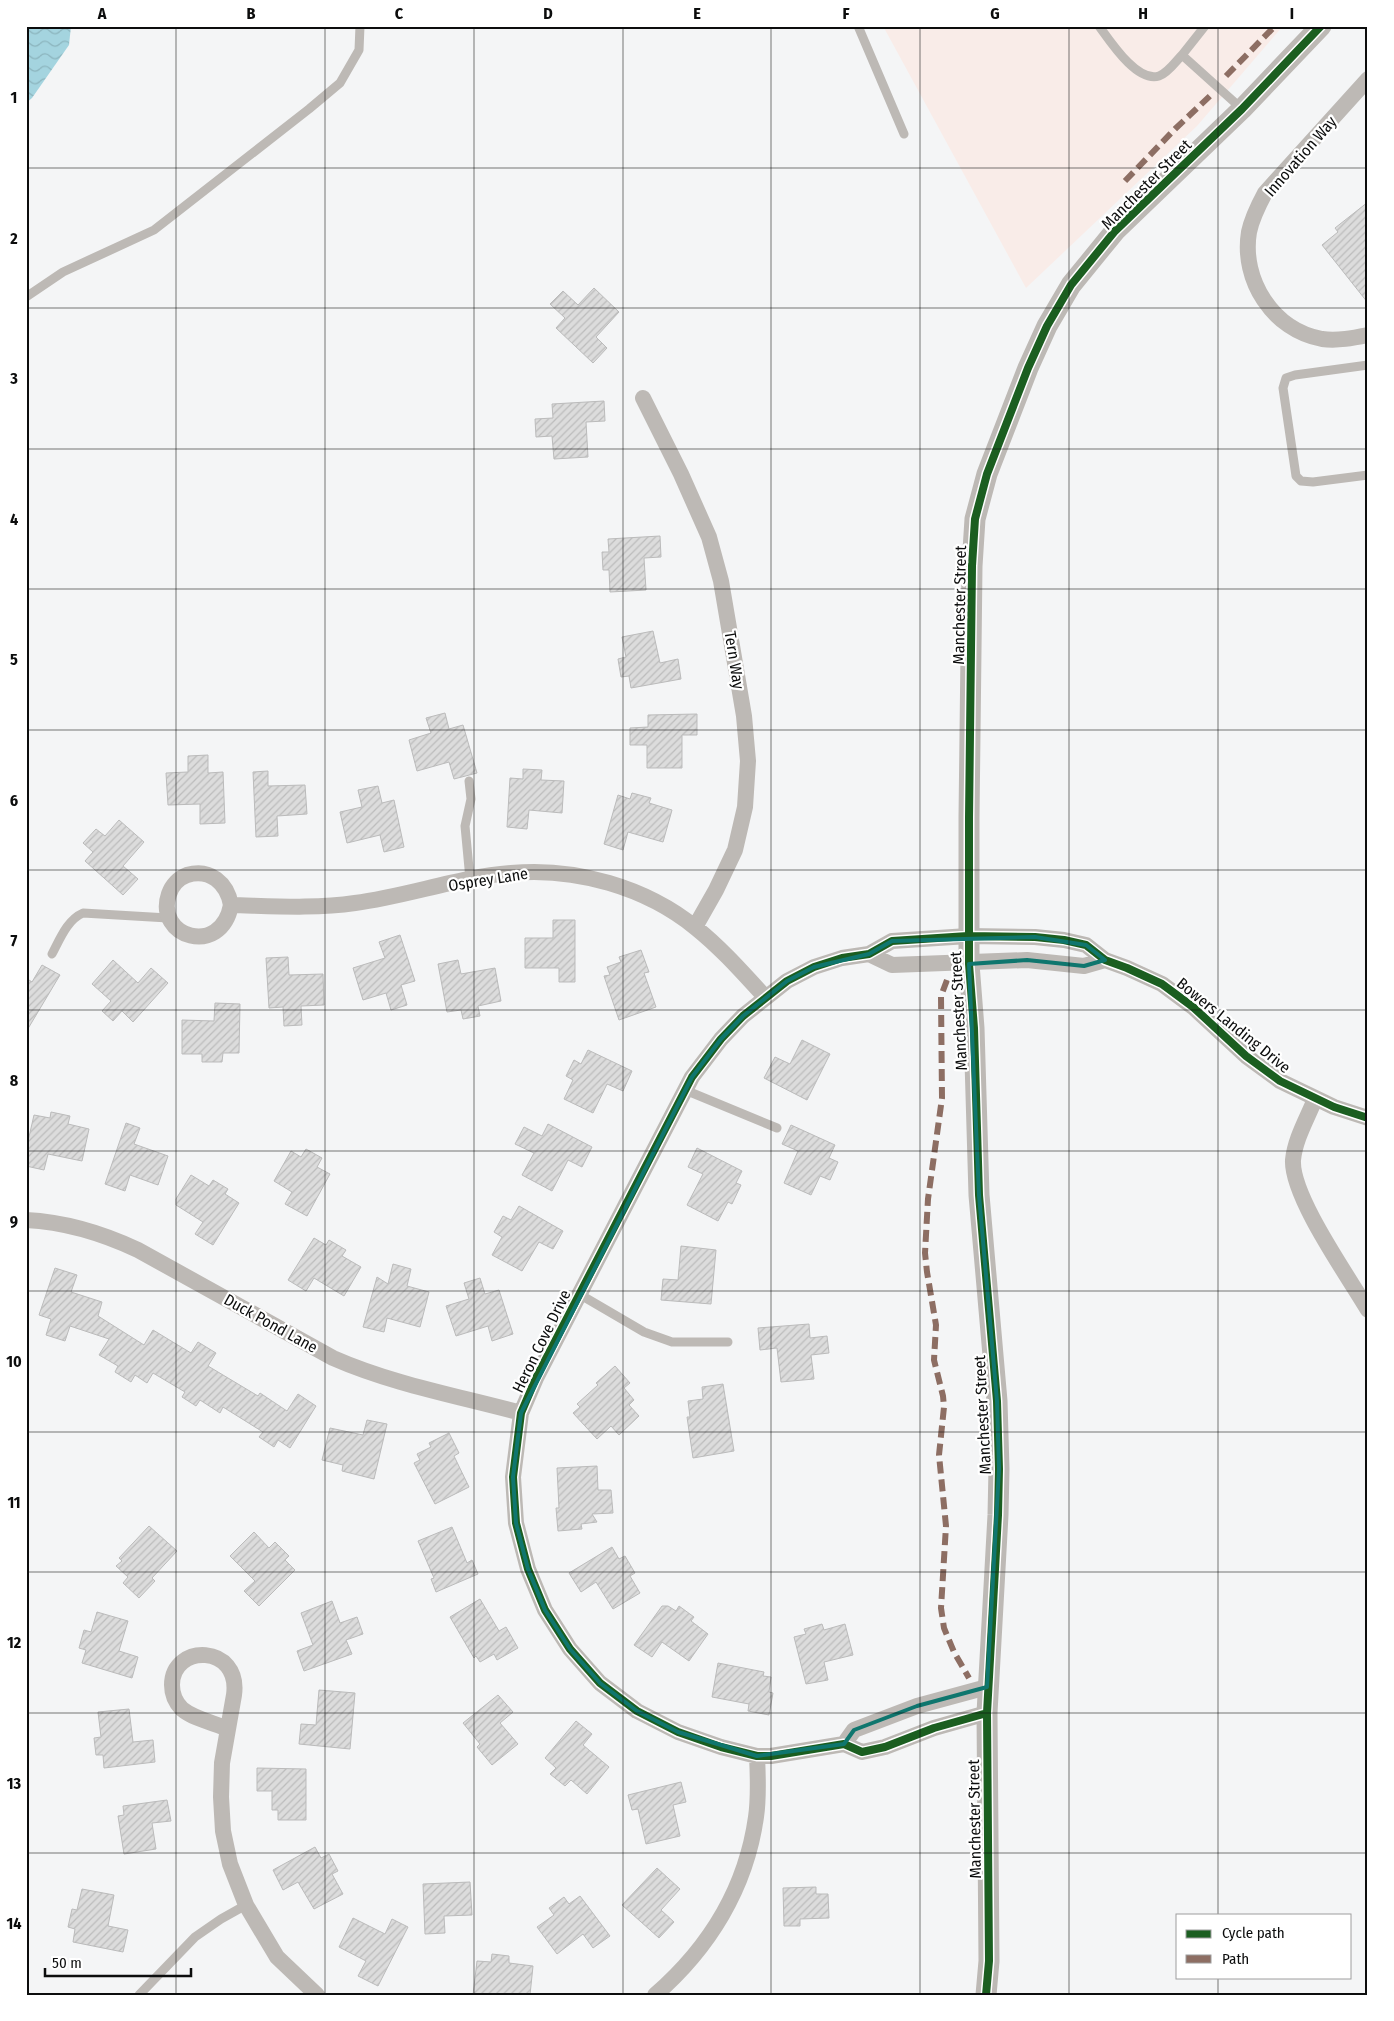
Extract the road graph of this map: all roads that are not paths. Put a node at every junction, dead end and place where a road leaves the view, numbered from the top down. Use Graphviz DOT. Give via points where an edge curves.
graph roads {
  1 [pos="360,26"];
  2 [pos="858,26"];
  3 [pos="1099,26"];
  4 [pos="1205,26"];
  5 [pos="1321,26"];
  6 [pos="1182,55"];
  7 [pos="1368,79"];
  8 [pos="1242,109"];
  9 [pos="904,134"];
  10 [pos="26,297"];
  11 [pos="1368,335"];
  12 [pos="1368,365"];
  13 [pos="643,398"];
  14 [pos="1368,475"];
  15 [pos="469,781"];
  16 [pos="470,879"];
  17 [pos="231,905"];
  18 [pos="168,918"];
  19 [pos="695,927"];
  20 [pos="968,936"];
  21 [pos="52,954"];
  22 [pos="869,954"];
  23 [pos="1105,960"];
  24 [pos="969,964"];
  25 [pos="765,997"];
  26 [pos="685,1090"];
  27 [pos="1315,1099"];
  28 [pos="1368,1118"];
  29 [pos="777,1128"];
  30 [pos="26,1220"];
  31 [pos="579,1294"];
  32 [pos="1368,1310"];
  33 [pos="728,1342"];
  34 [pos="521,1413"];
  35 [pos="988,1687"];
  36 [pos="986,1714"];
  37 [pos="228,1729"];
  38 [pos="844,1744"];
  39 [pos="757,1756"];
  40 [pos="246,1904"];
  41 [pos="139,1995"];
  42 [pos="317,1995"];
  43 [pos="656,1995"];
  44 [pos="986,1995"];
  1 -- 10 [label="lane" via="359,50 340,83 309,109 154,230 63,272"];
  2 -- 9 [label="lane"];
  3 -- 6 [label="lane" via="1132,67 1145,75 1159,76"];
  4 -- 6 [label="lane"];
  5 -- 8 [label="street, Manchester Street"];
  6 -- 8 [label="lane"];
  7 -- 11 [label="street, Innovation Way" via="1265,193 1254,213 1248,257 1261,296 1284,323 1322,339 1346,340"];
  8 -- 20 [label="street, Manchester Street" via="1115,232 1070,285 1028,368 987,474 975,519 972,566"];
  12 -- 14 [label="lane" via="1295,375 1286,378 1283,388 1296,476 1301,481 1313,482"];
  13 -- 19 [label="street, Tern Way" via="709,537 724,600 744,716 748,761 745,807 735,850"];
  15 -- 16 [label="lane" via="471,799 465,826"];
  16 -- 17 [label="street, Osprey Lane" via="353,904"];
  16 -- 19 [label="street, Osprey Lane" via="533,872 579,876 645,897"];
  17 -- 18 [label="street" via="224,925 204,936 184,933"];
  17 -- 18 [label="street" via="223,884 204,873 194,873 180,879 170,890"];
  18 -- 21 [label="lane" via="83,913 69,923"];
  19 -- 25 [label="street, Osprey Lane"];
  20 -- 22 [label="street, Heron Cove Drive" via="892,941"];
  20 -- 23 [label="street, Bowers Landing Drive" via="1064,940 1086,945"];
  20 -- 24 [label="street, Manchester Street"];
  22 -- 24 [label="street" via="892,965"];
  22 -- 25 [label="street, Heron Cove Drive" via="814,967"];
  23 -- 24 [label="street" via="1084,966 1027,960"];
  23 -- 27 [label="street, Bowers Landing Drive" via="1162,984 1265,1071"];
  24 -- 35 [label="street, Manchester Street" via="974,1028 978,1195 997,1401 999,1469"];
  25 -- 26 [label="street, Heron Cove Drive" via="721,1039"];
  26 -- 29 [label="lane"];
  26 -- 31 [label="street, Heron Cove Drive"];
  27 -- 28 [label="street, Bowers Landing Drive"];
  27 -- 32 [label="street" via="1297,1139 1293,1174 1308,1210"];
  30 -- 34 [label="street, Duck Pond Lane" via="72,1226 114,1239 353,1367"];
  31 -- 33 [label="lane" via="644,1332 672,1342"];
  31 -- 34 [label="street, Heron Cove Drive"];
  34 -- 39 [label="street, Heron Cove Drive" via="513,1477 516,1523 528,1569 545,1610 570,1649 600,1683 637,1711 678,1732"];
  35 -- 36 [label="street, Manchester Street"];
  35 -- 38 [label="street" via="938,1699 854,1730"];
  36 -- 38 [label="street, Heron Cove Drive" via="862,1752"];
  36 -- 44 [label="street, Manchester Street" via="989,1961"];
  37 -- 37 [label="street" via="235,1684 233,1674 220,1658 209,1654 189,1658 175,1672 172,1682 176,1702 192,1715"];
  37 -- 40 [label="street" via="220,1797 222,1831 230,1864"];
  38 -- 39 [label="street, Heron Cove Drive"];
  39 -- 43 [label="street" via="756,1817 747,1861 730,1903 706,1941 677,1976"];
  40 -- 41 [label="lane" via="195,1937"];
  40 -- 42 [label="street" via="277,1957"];
}
